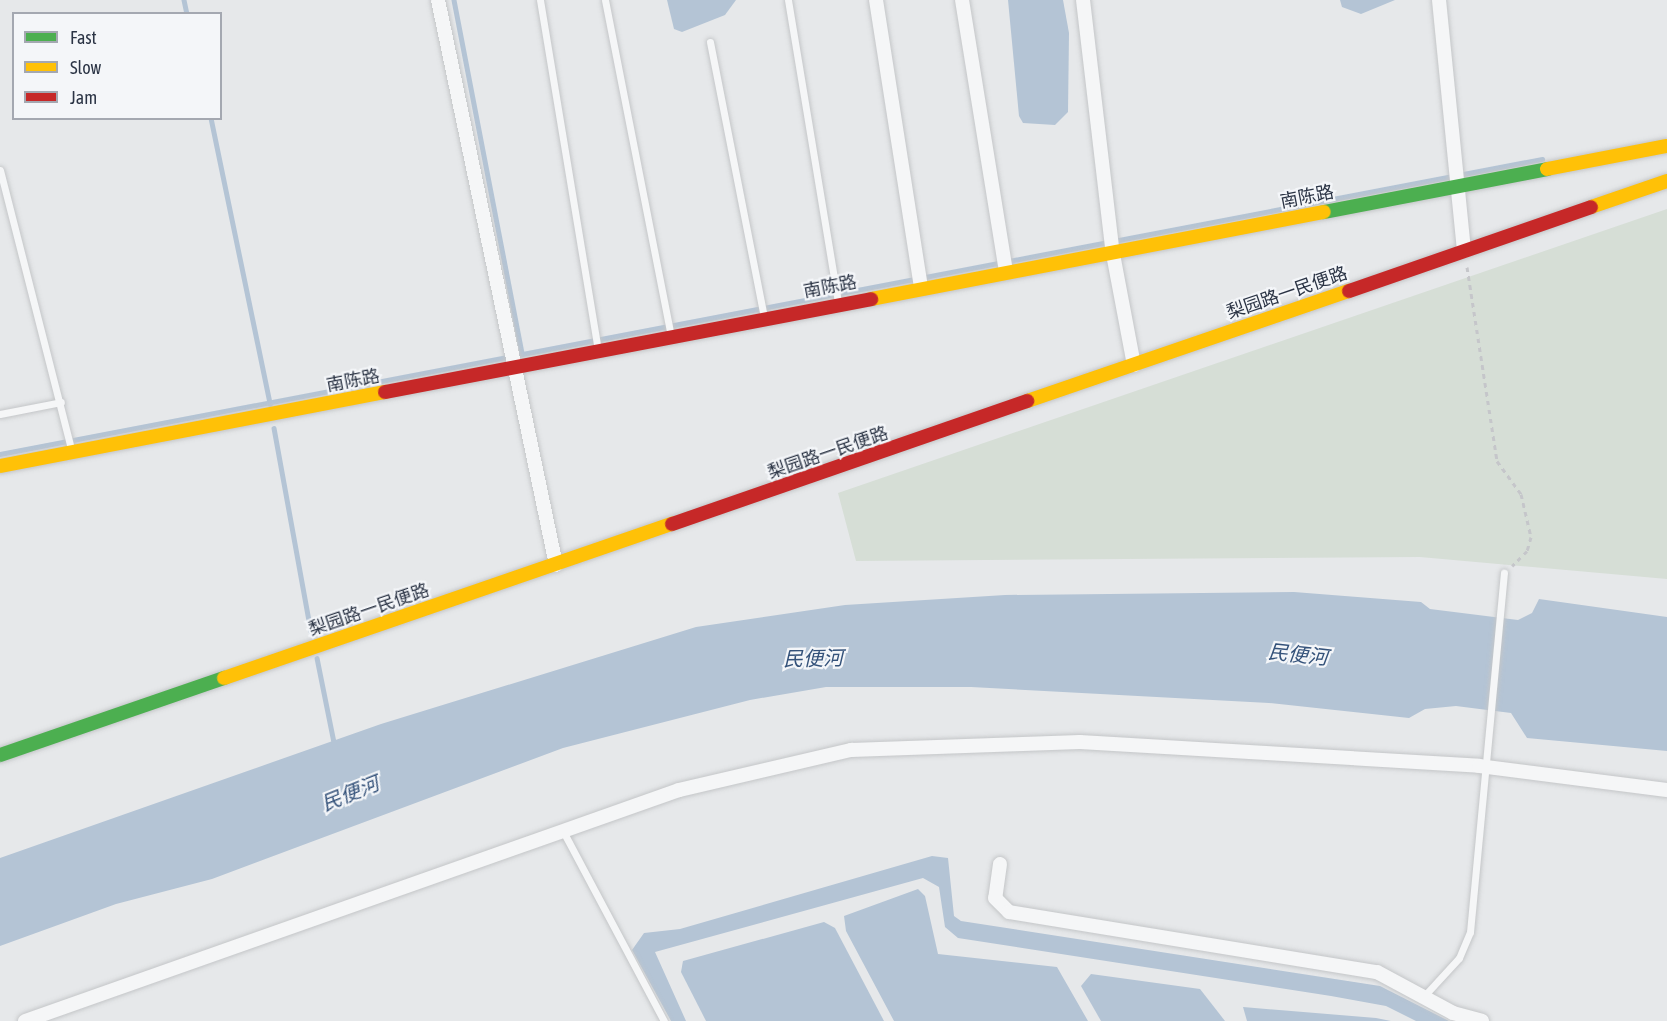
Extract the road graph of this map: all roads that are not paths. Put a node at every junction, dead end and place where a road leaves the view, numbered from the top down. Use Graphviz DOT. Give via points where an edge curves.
graph roads {
  1 [pos="438,0"];
  2 [pos="540,0"];
  3 [pos="605,0"];
  4 [pos="788,0"];
  5 [pos="876,0"];
  6 [pos="962,0"];
  7 [pos="1083,0"];
  8 [pos="1439,0"];
  9 [pos="710,42"];
  10 [pos="1667,146"];
  11 [pos="0,170"];
  12 [pos="1454,180"];
  13 [pos="1667,181"];
  14 [pos="1112,245"];
  15 [pos="1464,251"];
  16 [pos="1005,265"];
  17 [pos="920,281"];
  18 [pos="838,302"];
  19 [pos="764,316"];
  20 [pos="671,334"];
  21 [pos="598,349"];
  22 [pos="510,360"];
  23 [pos="1134,365"];
  24 [pos="61,402"];
  25 [pos="0,414"];
  26 [pos="71,450"];
  27 [pos="0,466"];
  28 [pos="556,565"];
  29 [pos="1504,573"];
  30 [pos="0,755"];
  31 [pos="1484,767"];
  32 [pos="1667,790"];
  33 [pos="564,833"];
  34 [pos="1000,864"];
  35 [pos="1425,995"];
  36 [pos="25,1021"];
  37 [pos="664,1021"];
  38 [pos="1482,1021"];
  1 -- 22 [label="street"];
  2 -- 21 [label="lane"];
  3 -- 20 [label="lane"];
  4 -- 18 [label="lane"];
  5 -- 17 [label="street"];
  6 -- 16 [label="street"];
  7 -- 14 [label="street"];
  8 -- 12 [label="street"];
  9 -- 19 [label="lane"];
  10 -- 12 [label="main road, 南陈路"];
  11 -- 24 [label="lane"];
  12 -- 14 [label="main road, 南陈路"];
  12 -- 15 [label="street"];
  13 -- 15 [label="main road, 梨园路一民便路"];
  14 -- 16 [label="main road, 南陈路"];
  14 -- 23 [label="street"];
  15 -- 23 [label="main road, 梨园路一民便路"];
  16 -- 17 [label="main road, 南陈路"];
  17 -- 18 [label="main road, 南陈路"];
  18 -- 19 [label="main road, 南陈路"];
  19 -- 20 [label="main road, 南陈路"];
  20 -- 21 [label="main road, 南陈路"];
  21 -- 22 [label="main road, 南陈路"];
  22 -- 26 [label="main road, 南陈路"];
  22 -- 28 [label="street"];
  23 -- 28 [label="main road, 梨园路一民便路"];
  24 -- 25 [label="lane"];
  24 -- 26 [label="lane"];
  26 -- 27 [label="main road, 南陈路"];
  28 -- 30 [label="main road, 梨园路一民便路"];
  29 -- 31 [label="lane"];
  31 -- 32 [label="street"];
  31 -- 33 [label="street" via="1080,742 851,750 679,790"];
  31 -- 35 [label="lane" via="1470,932 1459,958"];
  33 -- 36 [label="street"];
  33 -- 37 [label="lane"];
  34 -- 35 [label="street" via="994,898 1009,912 1361,969"];
  35 -- 38 [label="street" via="1453,1013"];
}
